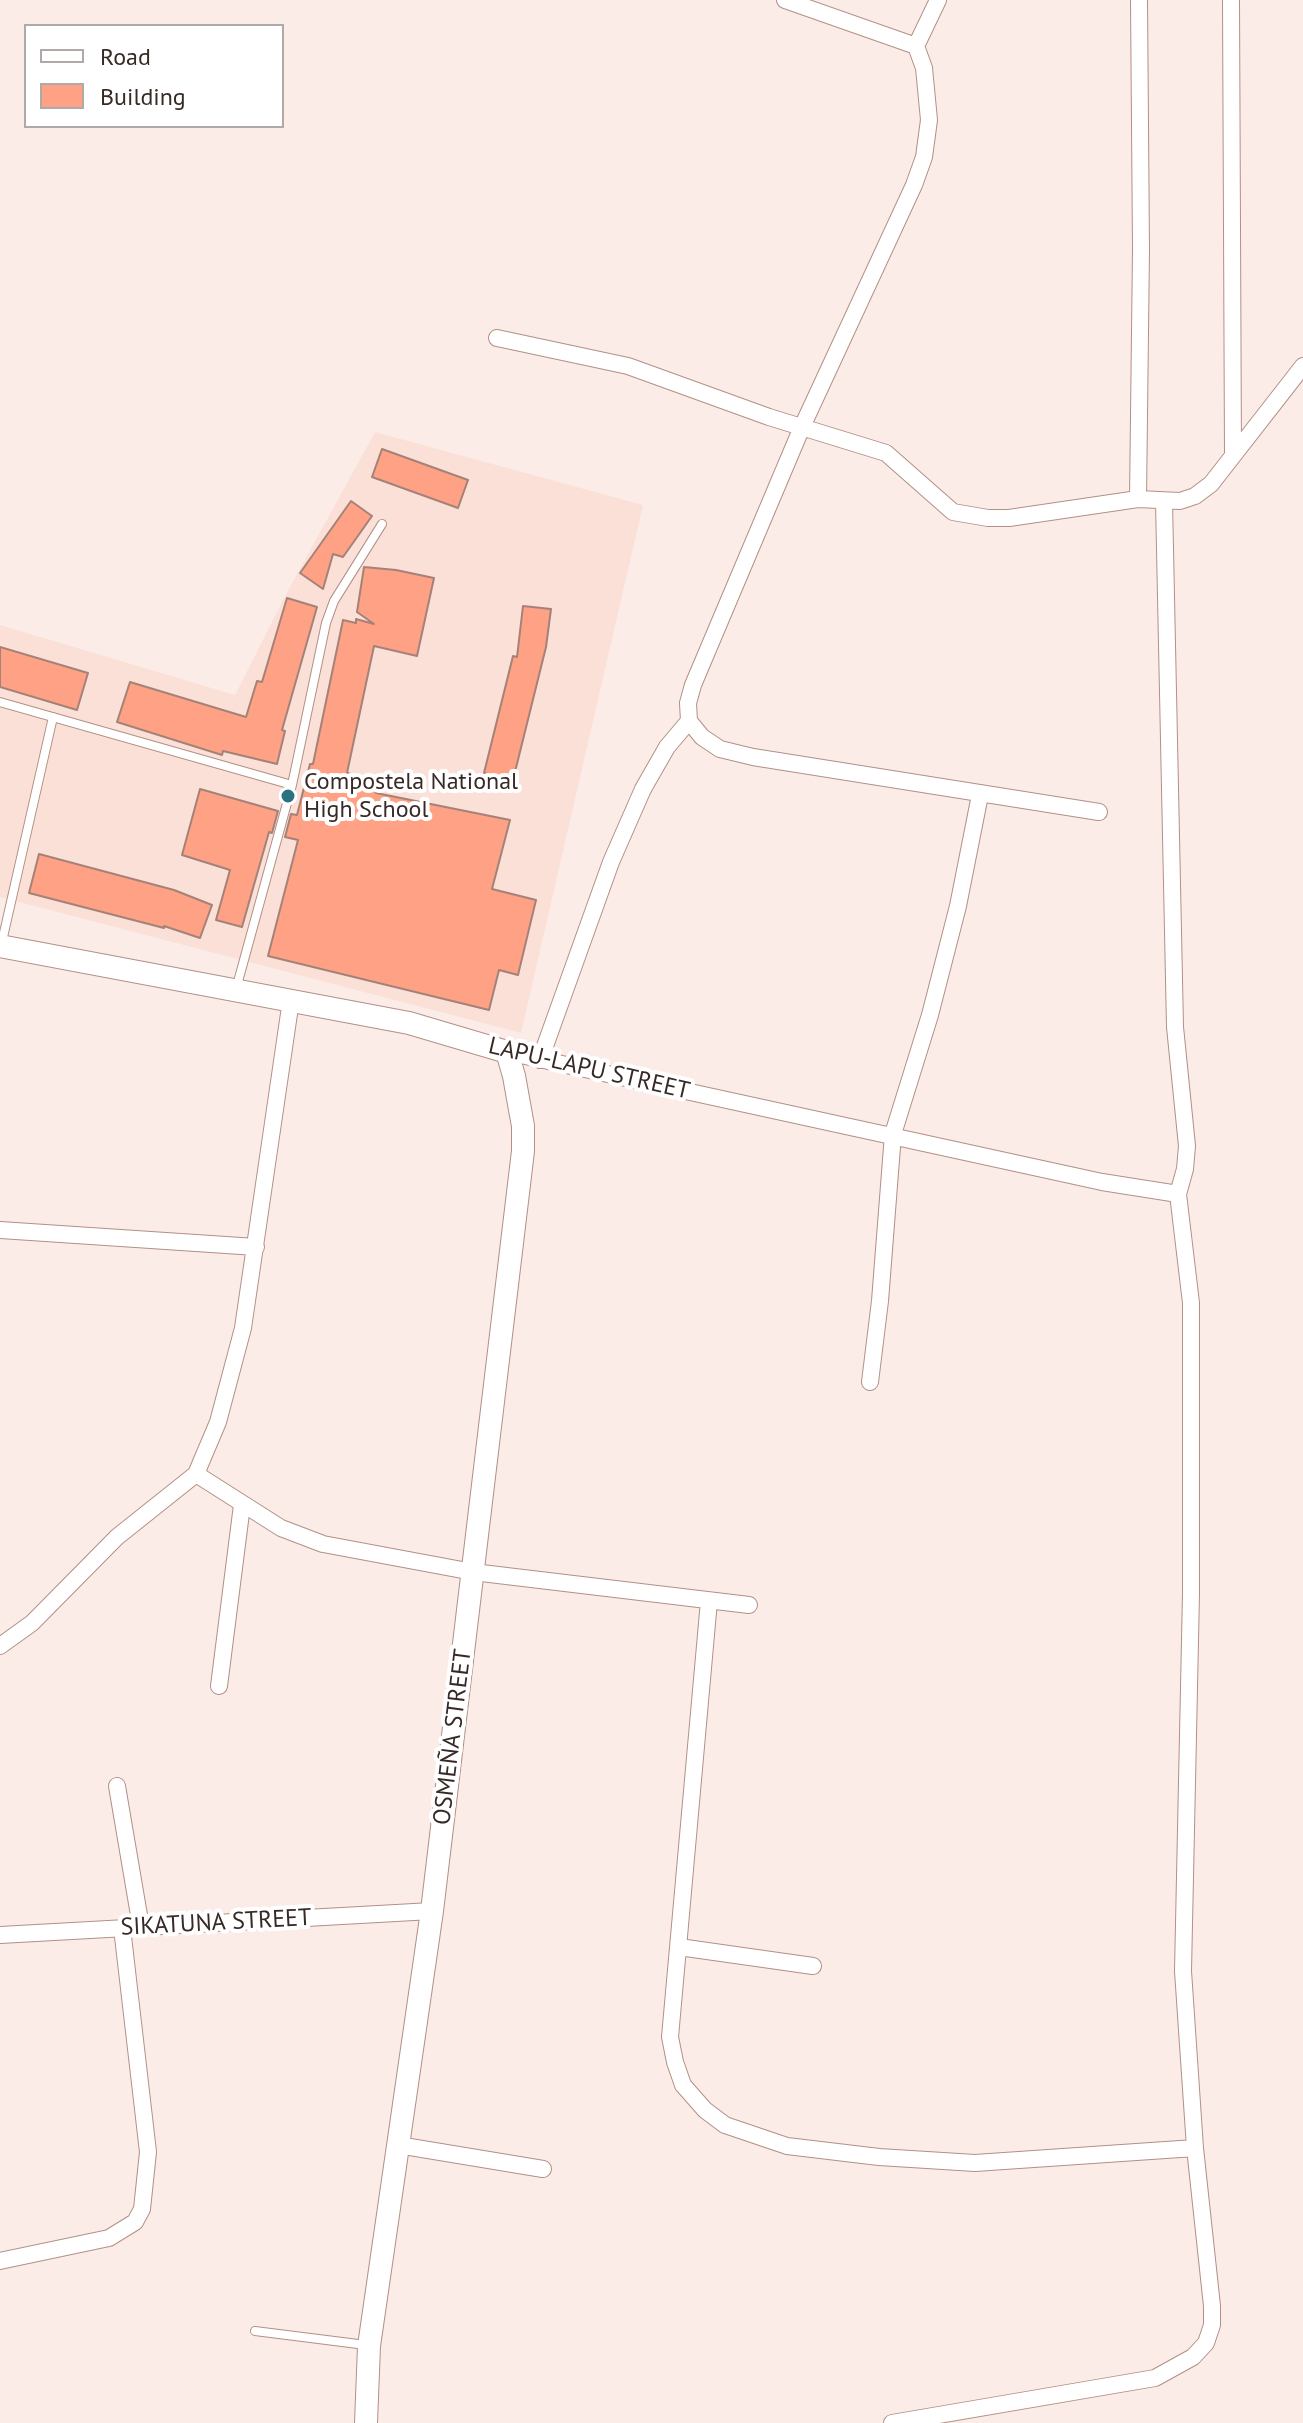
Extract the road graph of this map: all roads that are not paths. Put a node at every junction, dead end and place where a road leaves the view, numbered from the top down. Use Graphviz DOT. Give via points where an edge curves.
graph roads {
  1 [pos="785,0"];
  2 [pos="938,0"];
  3 [pos="1139,0"];
  4 [pos="1231,0"];
  5 [pos="916,46"];
  6 [pos="497,338"];
  7 [pos="1303,366"];
  8 [pos="802,427"];
  9 [pos="1233,454"];
  10 [pos="1138,499"];
  11 [pos="1164,501"];
  12 [pos="382,524"];
  13 [pos="0,702"];
  14 [pos="53,717"];
  15 [pos="689,721"];
  16 [pos="292,785"];
  17 [pos="980,795"];
  18 [pos="1099,812"];
  19 [pos="0,946"];
  20 [pos="236,990"];
  21 [pos="291,1000"];
  22 [pos="507,1052"];
  23 [pos="540,1060"];
  24 [pos="893,1134"];
  25 [pos="1178,1194"];
  26 [pos="0,1230"];
  27 [pos="256,1247"];
  28 [pos="870,1382"];
  29 [pos="196,1474"];
  30 [pos="242,1505"];
  31 [pos="473,1572"];
  32 [pos="709,1601"];
  33 [pos="749,1605"];
  34 [pos="0,1646"];
  35 [pos="219,1686"];
  36 [pos="117,1786"];
  37 [pos="432,1911"];
  38 [pos="141,1927"];
  39 [pos="122,1928"];
  40 [pos="0,1935"];
  41 [pos="679,1947"];
  42 [pos="813,1966"];
  43 [pos="398,2145"];
  44 [pos="1195,2148"];
  45 [pos="543,2169"];
  46 [pos="0,2261"];
  47 [pos="255,2331"];
  48 [pos="369,2346"];
  49 [pos="366,2423"];
  50 [pos="892,2423"];
  1 -- 5 [label="street"];
  2 -- 5 [label="street"];
  3 -- 10 [label="street"];
  4 -- 9 [label="street"];
  5 -- 8 [label="street" via="928,93 924,157"];
  6 -- 8 [label="street" via="628,366"];
  7 -- 9 [label="street"];
  8 -- 10 [label="street" via="886,453 941,504 963,515 1009,518"];
  8 -- 15 [label="street" via="693,685"];
  9 -- 11 [label="street" via="1204,492"];
  10 -- 11 [label="street"];
  11 -- 25 [label="street" via="1175,1027 1187,1146"];
  12 -- 16 [label="lane" via="326,623"];
  13 -- 14 [label="lane"];
  14 -- 16 [label="lane"];
  14 -- 19 [label="lane"];
  15 -- 17 [label="street" via="702,737 731,752"];
  15 -- 23 [label="street" via="643,789"];
  16 -- 20 [label="lane"];
  17 -- 18 [label="street"];
  17 -- 24 [label="street" via="958,906"];
  19 -- 20 [label="street, LAPU-LAPU STREET"];
  20 -- 21 [label="street, LAPU-LAPU STREET"];
  21 -- 22 [label="street, LAPU-LAPU STREET" via="409,1023"];
  21 -- 27 [label="street"];
  22 -- 23 [label="street, LAPU-LAPU STREET"];
  22 -- 31 [label="street, OSMEÑA STREET" via="520,1101 523,1151"];
  23 -- 24 [label="street, LAPU-LAPU STREET"];
  24 -- 25 [label="street, LAPU-LAPU STREET"];
  24 -- 28 [label="street"];
  25 -- 44 [label="street" via="1191,1303 1183,1971"];
  26 -- 27 [label="street"];
  27 -- 29 [label="street" via="231,1377"];
  29 -- 30 [label="street"];
  29 -- 34 [label="street" via="117,1537 32,1623"];
  30 -- 31 [label="street" via="323,1544"];
  30 -- 35 [label="street"];
  31 -- 32 [label="street"];
  31 -- 37 [label="street, OSMEÑA STREET"];
  32 -- 33 [label="street"];
  32 -- 41 [label="street"];
  36 -- 38 [label="street"];
  37 -- 38 [label="street, SIKATUNA STREET"];
  37 -- 43 [label="street, OSMEÑA STREET"];
  38 -- 39 [label="street, SIKATUNA STREET"];
  39 -- 40 [label="street, SIKATUNA STREET"];
  39 -- 46 [label="street" via="148,2152 142,2209 135,2222 109,2238"];
  41 -- 42 [label="street"];
  41 -- 44 [label="street" via="670,2037 683,2085 725,2125 751,2136 787,2146 975,2163"];
  43 -- 45 [label="street"];
  43 -- 48 [label="street, OSMEÑA STREET"];
  44 -- 50 [label="street" via="1212,2325 1206,2343 1193,2357 1155,2378"];
  47 -- 48 [label="lane"];
  48 -- 49 [label="street, OSMEÑA STREET"];
}
